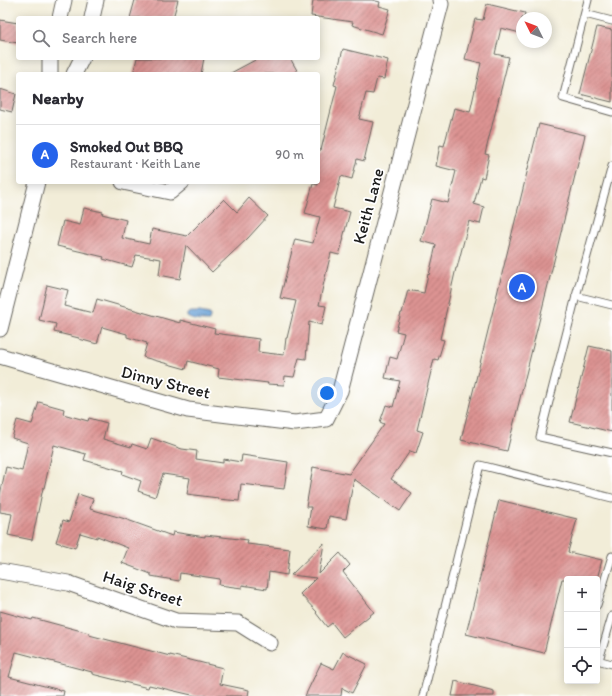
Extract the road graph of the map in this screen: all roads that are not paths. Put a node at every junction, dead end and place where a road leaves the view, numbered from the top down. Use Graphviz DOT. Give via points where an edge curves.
graph roads {
  1 [pos="64,0"];
  2 [pos="96,0"];
  3 [pos="440,0"];
  4 [pos="588,0"];
  5 [pos="585,14"];
  6 [pos="60,16"];
  7 [pos="92,16"];
  8 [pos="612,21"];
  9 [pos="50,60"];
  10 [pos="81,60"];
  11 [pos="50,72"];
  12 [pos="75,72"];
  13 [pos="612,112"];
  14 [pos="612,166"];
  15 [pos="36,184"];
  16 [pos="132,184"];
  17 [pos="180,184"];
  18 [pos="576,296"];
  19 [pos="612,305"];
  20 [pos="0,329"];
  21 [pos="0,356"];
  22 [pos="326,419"];
  23 [pos="612,453"];
  24 [pos="612,498"];
  25 [pos="612,556"];
  26 [pos="0,571"];
  27 [pos="600,596"];
  28 [pos="612,616"];
  29 [pos="270,643"];
  30 [pos="600,654"];
  31 [pos="600,661"];
  32 [pos="612,664"];
  33 [pos="423,696"];
  1 -- 6 [label="street"];
  2 -- 7 [label="street"];
  3 -- 22 [label="street, Keith Lane" via="439,12 340,391"];
  4 -- 5 [label="lane"];
  5 -- 8 [label="lane"];
  5 -- 13 [label="lane" via="563,98"];
  9 -- 11 [label="street"];
  10 -- 12 [label="street"];
  14 -- 18 [label="lane"];
  15 -- 20 [label="street"];
  16 -- 17 [label="street" via="170,192"];
  18 -- 19 [label="lane"];
  18 -- 23 [label="lane" via="540,437"];
  21 -- 22 [label="street, Dinny Street" via="188,410 295,423"];
  24 -- 33 [label="lane" via="480,465"];
  25 -- 27 [label="lane"];
  26 -- 29 [label="street, Haig Street" via="68,583 176,621 238,623"];
  28 -- 30 [label="lane"];
  31 -- 32 [label="lane"];
}
